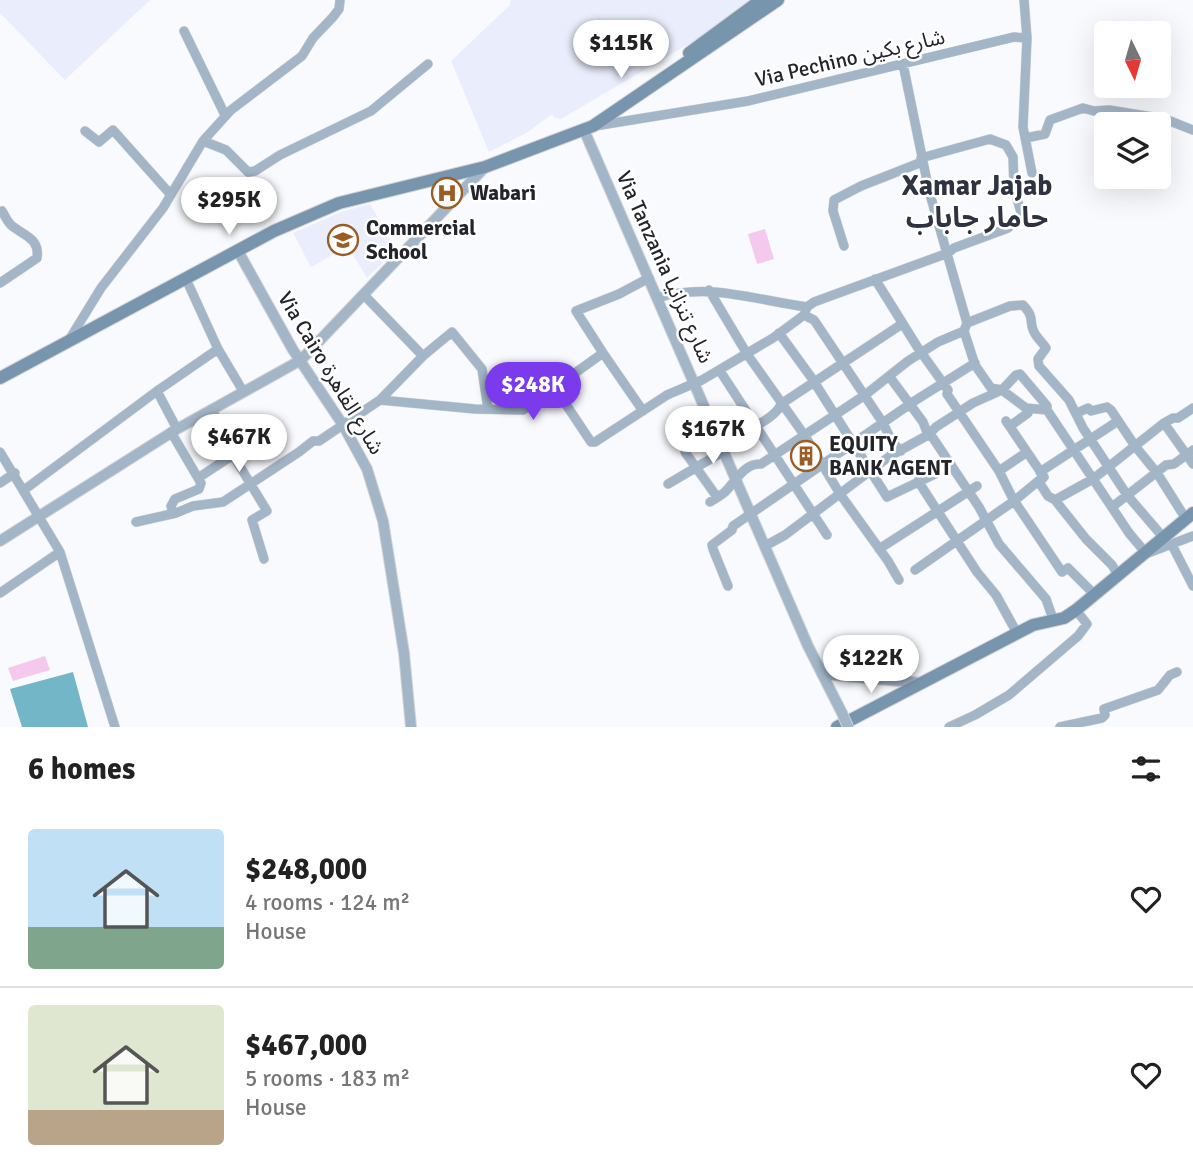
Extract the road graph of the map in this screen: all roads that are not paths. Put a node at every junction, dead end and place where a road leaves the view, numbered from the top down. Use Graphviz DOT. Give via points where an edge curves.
graph roads {
  1 [pos="340,0"];
  2 [pos="1024,0"];
  3 [pos="768,2"];
  4 [pos="750,8"];
  5 [pos="184,31"];
  6 [pos="1027,38"];
  7 [pos="428,64"];
  8 [pos="902,64"];
  9 [pos="226,115"];
  10 [pos="588,128"];
  11 [pos="1193,130"];
  12 [pos="85,131"];
  13 [pos="1026,138"];
  14 [pos="203,141"];
  15 [pos="922,160"];
  16 [pos="485,167"];
  17 [pos="1032,173"];
  18 [pos="172,195"];
  19 [pos="0,212"];
  20 [pos="844,246"];
  21 [pos="238,251"];
  22 [pos="948,253"];
  23 [pos="649,278"];
  24 [pos="186,279"];
  25 [pos="875,279"];
  26 [pos="0,283"];
  27 [pos="709,290"];
  28 [pos="363,295"];
  29 [pos="657,298"];
  30 [pos="806,311"];
  31 [pos="902,324"];
  32 [pos="966,327"];
  33 [pos="779,333"];
  34 [pos="68,342"];
  35 [pos="218,349"];
  36 [pos="603,353"];
  37 [pos="921,353"];
  38 [pos="747,354"];
  39 [pos="423,356"];
  40 [pos="300,360"];
  41 [pos="975,363"];
  42 [pos="843,364"];
  43 [pos="720,370"];
  44 [pos="889,376"];
  45 [pos="0,378"];
  46 [pos="695,383"];
  47 [pos="815,383"];
  48 [pos="942,383"];
  49 [pos="555,388"];
  50 [pos="1002,390"];
  51 [pos="157,391"];
  52 [pos="243,391"];
  53 [pos="865,395"];
  54 [pos="380,400"];
  55 [pos="781,404"];
  56 [pos="911,405"];
  57 [pos="1026,408"];
  58 [pos="1193,408"];
  59 [pos="212,409"];
  60 [pos="488,409"];
  61 [pos="1047,410"];
  62 [pos="643,411"];
  63 [pos="958,412"];
  64 [pos="1077,413"];
  65 [pos="835,414"];
  66 [pos="1118,421"];
  67 [pos="883,423"];
  68 [pos="1164,424"];
  69 [pos="343,425"];
  70 [pos="756,426"];
  71 [pos="174,430"];
  72 [pos="928,435"];
  73 [pos="805,436"];
  74 [pos="1090,438"];
  75 [pos="853,445"];
  76 [pos="1135,446"];
  77 [pos="723,447"];
  78 [pos="1074,450"];
  79 [pos="901,451"];
  80 [pos="685,452"];
  81 [pos="1027,452"];
  82 [pos="1190,452"];
  83 [pos="0,453"];
  84 [pos="233,454"];
  85 [pos="775,455"];
  86 [pos="1193,464"];
  87 [pos="823,465"];
  88 [pos="695,467"];
  89 [pos="1107,467"];
  90 [pos="871,471"];
  91 [pos="999,471"];
  92 [pos="15,473"];
  93 [pos="1157,473"];
  94 [pos="935,474"];
  95 [pos="1042,475"];
  96 [pos="198,478"];
  97 [pos="736,478"];
  98 [pos="1093,479"];
  99 [pos="918,481"];
  100 [pos="0,483"];
  101 [pos="251,484"];
  102 [pos="668,484"];
  103 [pos="795,485"];
  104 [pos="977,486"];
  105 [pos="24,490"];
  106 [pos="968,492"];
  107 [pos="839,494"];
  108 [pos="1127,495"];
  109 [pos="1055,500"];
  110 [pos="1014,501"];
  111 [pos="1112,508"];
  112 [pos="938,512"];
  113 [pos="751,513"];
  114 [pos="814,513"];
  115 [pos="173,514"];
  116 [pos="39,516"];
  117 [pos="1189,516"];
  118 [pos="984,520"];
  119 [pos="136,522"];
  120 [pos="827,535"];
  121 [pos="1193,536"];
  122 [pos="0,541"];
  123 [pos="956,541"];
  124 [pos="1167,541"];
  125 [pos="765,546"];
  126 [pos="879,549"];
  127 [pos="60,552"];
  128 [pos="1144,553"];
  129 [pos="264,559"];
  130 [pos="915,570"];
  131 [pos="1118,575"];
  132 [pos="899,580"];
  133 [pos="728,586"];
  134 [pos="1193,586"];
  135 [pos="0,593"];
  136 [pos="1094,594"];
  137 [pos="1076,610"];
  138 [pos="1053,619"];
  139 [pos="1017,633"];
  140 [pos="1177,672"];
  141 [pos="822,674"];
  142 [pos="922,683"];
  143 [pos="115,727"];
  144 [pos="411,727"];
  145 [pos="837,727"];
  146 [pos="848,727"];
  147 [pos="949,727"];
  148 [pos="1060,727"];
  1 -- 9 [label="street" via="339,9 302,56"];
  2 -- 6 [label="street"];
  3 -- 4 [label="main road"];
  4 -- 10 [label="main road"];
  4 -- 16 [label="main road" via="607,110"];
  5 -- 9 [label="street"];
  6 -- 8 [label="street, Via Pechino شارع بكين" via="1013,37"];
  6 -- 13 [label="street"];
  7 -- 14 [label="street" via="371,111 255,171 248,172 226,150"];
  8 -- 10 [label="street, Via Pechino شارع بكين" via="748,101"];
  8 -- 15 [label="street"];
  9 -- 14 [label="street"];
  10 -- 16 [label="main road"];
  10 -- 23 [label="street, Via Tanzania شارع تنزانيا"];
  11 -- 13 [label="street" via="1165,119 1083,108 1050,120 1045,134"];
  12 -- 18 [label="street" via="99,142 113,130"];
  13 -- 17 [label="street"];
  14 -- 18 [label="street"];
  15 -- 20 [label="street" via="834,200"];
  15 -- 22 [label="street"];
  15 -- 22 [label="street" via="990,139 1006,145 1013,156 1014,188 1022,216 1008,228"];
  16 -- 21 [label="main road" via="339,204"];
  16 -- 28 [label="street"];
  18 -- 34 [label="street" via="101,288"];
  19 -- 26 [label="street" via="38,249 37,258"];
  21 -- 24 [label="main road"];
  21 -- 40 [label="street, Via Cairo شارع القاهرة"];
  22 -- 25 [label="street"];
  22 -- 32 [label="street"];
  23 -- 29 [label="street, Via Tanzania شارع تنزانيا"];
  23 -- 36 [label="street" via="576,311"];
  24 -- 34 [label="main road"];
  24 -- 35 [label="street"];
  25 -- 30 [label="street" via="814,302"];
  25 -- 31 [label="street"];
  27 -- 29 [label="street"];
  27 -- 30 [label="street"];
  27 -- 38 [label="street"];
  28 -- 39 [label="street"];
  28 -- 40 [label="street"];
  29 -- 46 [label="street, Via Tanzania شارع تنزانيا"];
  30 -- 33 [label="street"];
  30 -- 42 [label="street"];
  31 -- 37 [label="street"];
  31 -- 42 [label="street"];
  32 -- 37 [label="street"];
  32 -- 41 [label="street"];
  32 -- 64 [label="street" via="1010,306 1023,305 1045,348 1038,359 1040,366"];
  33 -- 38 [label="street"];
  33 -- 47 [label="street"];
  34 -- 45 [label="main road"];
  35 -- 51 [label="street"];
  35 -- 52 [label="street"];
  36 -- 49 [label="street"];
  36 -- 62 [label="street"];
  37 -- 44 [label="street"];
  37 -- 48 [label="street"];
  38 -- 43 [label="street"];
  38 -- 55 [label="street"];
  39 -- 54 [label="street"];
  39 -- 60 [label="street" via="452,332 482,369"];
  40 -- 52 [label="street"];
  40 -- 69 [label="street, Via Cairo شارع القاهرة"];
  41 -- 48 [label="street"];
  41 -- 50 [label="street" via="991,388"];
  42 -- 47 [label="street"];
  42 -- 53 [label="street"];
  43 -- 46 [label="street"];
  43 -- 70 [label="street"];
  44 -- 53 [label="street"];
  44 -- 56 [label="street"];
  46 -- 62 [label="street"];
  46 -- 77 [label="street, Via Tanzania شارع تنزانيا"];
  47 -- 55 [label="street"];
  47 -- 65 [label="street"];
  48 -- 56 [label="street"];
  48 -- 63 [label="street"];
  49 -- 60 [label="street" via="523,410"];
  49 -- 62 [label="street" via="591,442"];
  50 -- 57 [label="street"];
  50 -- 61 [label="street" via="1020,374 1048,405"];
  50 -- 63 [label="street"];
  51 -- 71 [label="street"];
  51 -- 105 [label="street"];
  52 -- 59 [label="street"];
  53 -- 65 [label="street"];
  53 -- 67 [label="street"];
  54 -- 60 [label="street"];
  54 -- 69 [label="street"];
  55 -- 70 [label="street" via="779,411"];
  55 -- 73 [label="street"];
  56 -- 67 [label="street"];
  56 -- 72 [label="street"];
  57 -- 61 [label="street"];
  57 -- 81 [label="street" via="1025,417 1008,423"];
  58 -- 68 [label="street"];
  59 -- 71 [label="street"];
  59 -- 84 [label="street"];
  61 -- 78 [label="street"];
  63 -- 72 [label="street"];
  63 -- 91 [label="street"];
  64 -- 66 [label="street" via="1107,407"];
  64 -- 74 [label="street"];
  65 -- 73 [label="street"];
  65 -- 75 [label="street"];
  66 -- 74 [label="street"];
  66 -- 76 [label="street"];
  67 -- 75 [label="street"];
  67 -- 79 [label="street"];
  68 -- 76 [label="street"];
  68 -- 82 [label="street"];
  69 -- 101 [label="street" via="319,441 313,440"];
  69 -- 144 [label="street, Via Cairo شارع القاهرة" via="367,469 383,521"];
  70 -- 77 [label="street" via="734,432"];
  70 -- 85 [label="street"];
  71 -- 96 [label="street"];
  71 -- 116 [label="street"];
  72 -- 79 [label="street"];
  72 -- 106 [label="street"];
  73 -- 85 [label="street"];
  73 -- 87 [label="street"];
  74 -- 78 [label="street"];
  74 -- 89 [label="street"];
  75 -- 87 [label="street"];
  75 -- 90 [label="street"];
  76 -- 89 [label="street"];
  76 -- 93 [label="street"];
  77 -- 88 [label="street"];
  77 -- 97 [label="street, Via Tanzania شارع تنزانيا"];
  78 -- 95 [label="street"];
  78 -- 98 [label="street"];
  79 -- 90 [label="street"];
  80 -- 88 [label="street"];
  81 -- 91 [label="street"];
  81 -- 95 [label="street"];
  82 -- 86 [label="street"];
  82 -- 93 [label="street"];
  83 -- 92 [label="street"];
  84 -- 96 [label="street"];
  84 -- 101 [label="street"];
  85 -- 97 [label="street"];
  85 -- 103 [label="street"];
  87 -- 103 [label="street"];
  87 -- 107 [label="street"];
  88 -- 97 [label="street" via="714,500"];
  88 -- 102 [label="street"];
  89 -- 98 [label="street"];
  89 -- 108 [label="street"];
  90 -- 99 [label="street" via="887,497"];
  90 -- 107 [label="street"];
  91 -- 110 [label="street"];
  92 -- 100 [label="street"];
  92 -- 105 [label="street"];
  93 -- 108 [label="street"];
  93 -- 117 [label="street"];
  94 -- 99 [label="street"];
  95 -- 109 [label="street" via="1039,482"];
  95 -- 110 [label="street"];
  96 -- 115 [label="street" via="199,489 175,499"];
  97 -- 113 [label="street, Via Tanzania شارع تنزانيا"];
  98 -- 109 [label="street"];
  98 -- 111 [label="street"];
  99 -- 112 [label="street"];
  101 -- 115 [label="street" via="223,502"];
  101 -- 129 [label="street" via="267,511 252,520"];
  103 -- 113 [label="street"];
  103 -- 114 [label="street"];
  104 -- 106 [label="street"];
  105 -- 116 [label="street"];
  106 -- 112 [label="street"];
  106 -- 118 [label="street"];
  107 -- 114 [label="street"];
  107 -- 126 [label="street"];
  108 -- 111 [label="street"];
  108 -- 124 [label="street"];
  109 -- 131 [label="street"];
  110 -- 118 [label="street"];
  110 -- 136 [label="street" via="1062,572 1068,568"];
  111 -- 128 [label="street"];
  112 -- 123 [label="street"];
  112 -- 126 [label="street"];
  113 -- 125 [label="street, Via Tanzania شارع تنزانيا"];
  113 -- 133 [label="street" via="712,545"];
  114 -- 120 [label="street"];
  114 -- 125 [label="street"];
  115 -- 119 [label="street"];
  116 -- 122 [label="street"];
  116 -- 127 [label="street"];
  117 -- 124 [label="main road"];
  118 -- 123 [label="street"];
  118 -- 138 [label="street" via="1046,599"];
  121 -- 124 [label="street"];
  123 -- 130 [label="street"];
  123 -- 139 [label="street"];
  124 -- 128 [label="main road"];
  124 -- 134 [label="street"];
  125 -- 141 [label="street, Via Tanzania شارع تنزانيا"];
  126 -- 132 [label="street"];
  127 -- 135 [label="street"];
  127 -- 143 [label="street"];
  128 -- 131 [label="main road"];
  131 -- 136 [label="main road"];
  136 -- 137 [label="main road"];
  137 -- 138 [label="main road"];
  137 -- 147 [label="street" via="1087,624 1078,636 1009,695"];
  138 -- 139 [label="main road"];
  139 -- 142 [label="main road"];
  140 -- 148 [label="street" via="1158,690 1104,709 1102,718"];
  141 -- 142 [label="street"];
  141 -- 146 [label="street, Via Tanzania شارع تنزانيا, bridge"];
  142 -- 145 [label="main road"];
}
